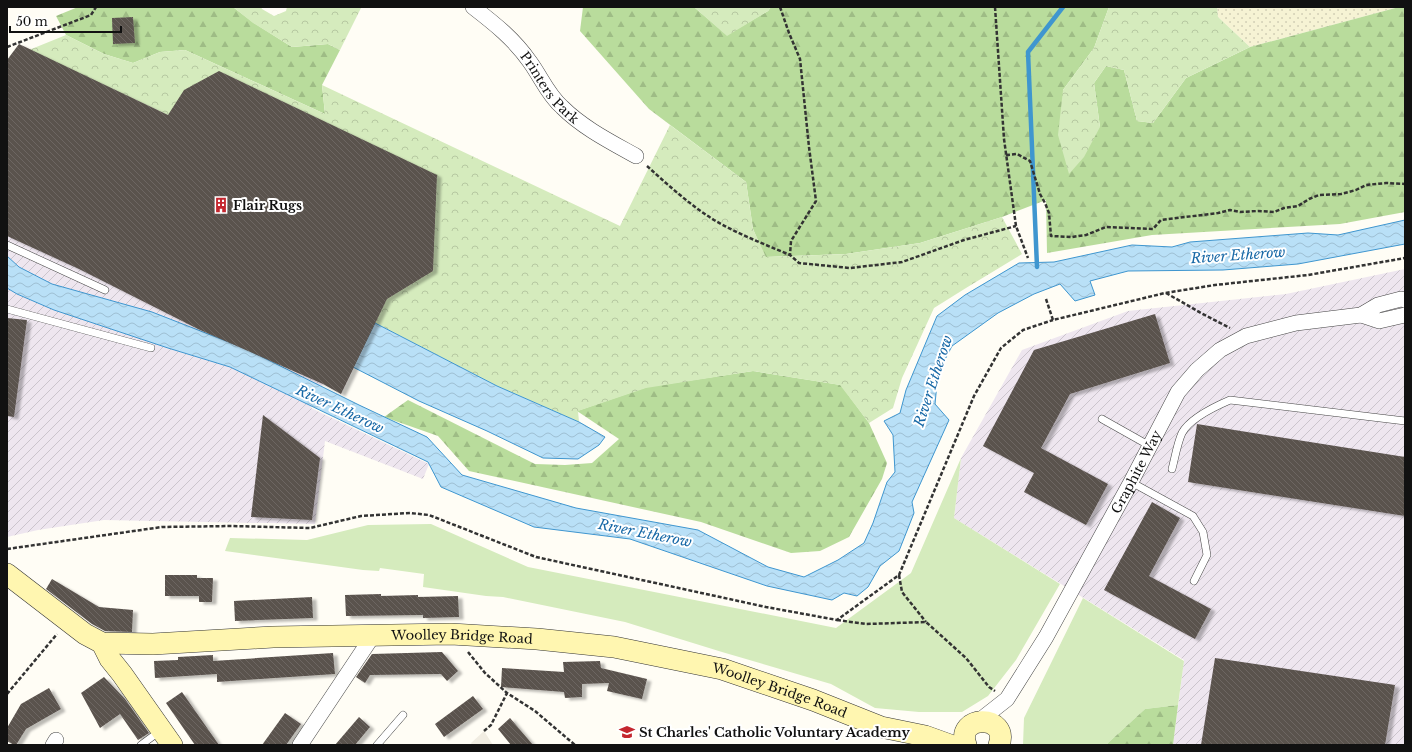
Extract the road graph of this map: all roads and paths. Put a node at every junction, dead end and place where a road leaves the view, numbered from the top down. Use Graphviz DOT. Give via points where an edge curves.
graph roads {
  1 [pos="96,7"];
  2 [pos="473,7"];
  3 [pos="780,7"];
  4 [pos="995,7"];
  5 [pos="7,47"];
  6 [pos="1006,155"];
  7 [pos="636,156"];
  8 [pos="1405,184"];
  9 [pos="1016,226"];
  10 [pos="7,245"];
  11 [pos="790,255"];
  12 [pos="1028,258"];
  13 [pos="1405,258"];
  14 [pos="105,290"];
  15 [pos="1166,293"];
  16 [pos="1046,299"];
  17 [pos="1405,300"];
  18 [pos="7,308"];
  19 [pos="1361,315"];
  20 [pos="1405,315"];
  21 [pos="1053,320"];
  22 [pos="1246,336"];
  23 [pos="151,348"];
  24 [pos="1102,419"];
  25 [pos="1405,421"];
  26 [pos="1150,446"];
  27 [pos="1172,469"];
  28 [pos="1131,482"];
  29 [pos="7,549"];
  30 [pos="7,574"];
  31 [pos="899,575"];
  32 [pos="1194,581"];
  33 [pos="837,620"];
  34 [pos="67,621"];
  35 [pos="926,622"];
  36 [pos="374,634"];
  37 [pos="451,634"];
  38 [pos="102,643"];
  39 [pos="507,693"];
  40 [pos="7,694"];
  41 [pos="1007,699"];
  42 [pos="403,715"];
  43 [pos="484,731"];
  44 [pos="971,731"];
  45 [pos="925,736"];
  46 [pos="167,738"];
  47 [pos="999,740"];
  48 [pos="140,745"];
  49 [pos="300,745"];
  50 [pos="377,745"];
  51 [pos="576,745"];
  52 [pos="950,745"];
  1 -- 5 [label="path" via="91,15"];
  2 -- 7 [label="street, Printers Park" via="512,40 561,107 582,124"];
  3 -- 11 [label="path" via="800,58 816,201 792,241"];
  4 -- 6 [label="path"];
  6 -- 8 [label="path" via="1017,154 1030,161 1048,213 1051,236 1086,235 1106,227 1152,229 1161,220 1230,210 1274,212 1298,206 1319,195 1341,194 1366,185"];
  6 -- 9 [label="path"];
  7 -- 11 [label="path" via="670,188 713,219 742,235"];
  9 -- 11 [label="path" via="964,240 902,262 850,268 799,263"];
  9 -- 12 [label="path"];
  10 -- 14 [label="lane"];
  13 -- 15 [label="path" via="1308,275"];
  15 -- 21 [label="path"];
  15 -- 22 [label="path"];
  16 -- 21 [label="path"];
  17 -- 19 [label="street" via="1378,304"];
  18 -- 23 [label="lane"];
  19 -- 20 [label="street" via="1379,321"];
  19 -- 22 [label="street, Graphite Way" via="1296,323"];
  21 -- 31 [label="path" via="1023,330 1002,348 974,396"];
  22 -- 26 [label="street, Graphite Way" via="1220,350 1197,370 1178,392"];
  24 -- 26 [label="lane"];
  25 -- 27 [label="lane" via="1230,400 1209,409 1182,433"];
  26 -- 28 [label="street, Graphite Way"];
  28 -- 32 [label="lane" via="1193,516 1203,532 1207,555"];
  28 -- 41 [label="street, Graphite Way" via="1046,637"];
  29 -- 33 [label="path" via="162,527 310,528 360,516 410,513 429,516 536,557"];
  30 -- 34 [label="street, Woolley Bridge Road"];
  31 -- 33 [label="path"];
  31 -- 35 [label="path" via="902,592"];
  33 -- 35 [label="path" via="866,624"];
  34 -- 38 [label="street, Woolley Bridge Road"];
  34 -- 40 [label="path"];
  35 -- 41 [label="path" via="966,658 989,687"];
  36 -- 37 [label="street, Woolley Bridge Road"];
  36 -- 38 [label="street, Woolley Bridge Road" via="153,644"];
  36 -- 49 [label="street"];
  37 -- 39 [label="path" via="485,673"];
  37 -- 45 [label="street, Woolley Bridge Road" via="614,647 714,668 813,700 881,727"];
  38 -- 46 [label="street" via="110,659"];
  39 -- 43 [label="path" via="491,724"];
  39 -- 51 [label="path" via="535,711"];
  41 -- 44 [label="street, Graphite Way"];
  41 -- 47 [label="street"];
  42 -- 50 [label="lane"];
  44 -- 45 [label="street, Woolley Bridge Road"];
  44 -- 47 [label="street" via="986,721 998,729"];
  45 -- 52 [label="street, Woolley Bridge Road"];
  46 -- 48 [label="lane"];
}
